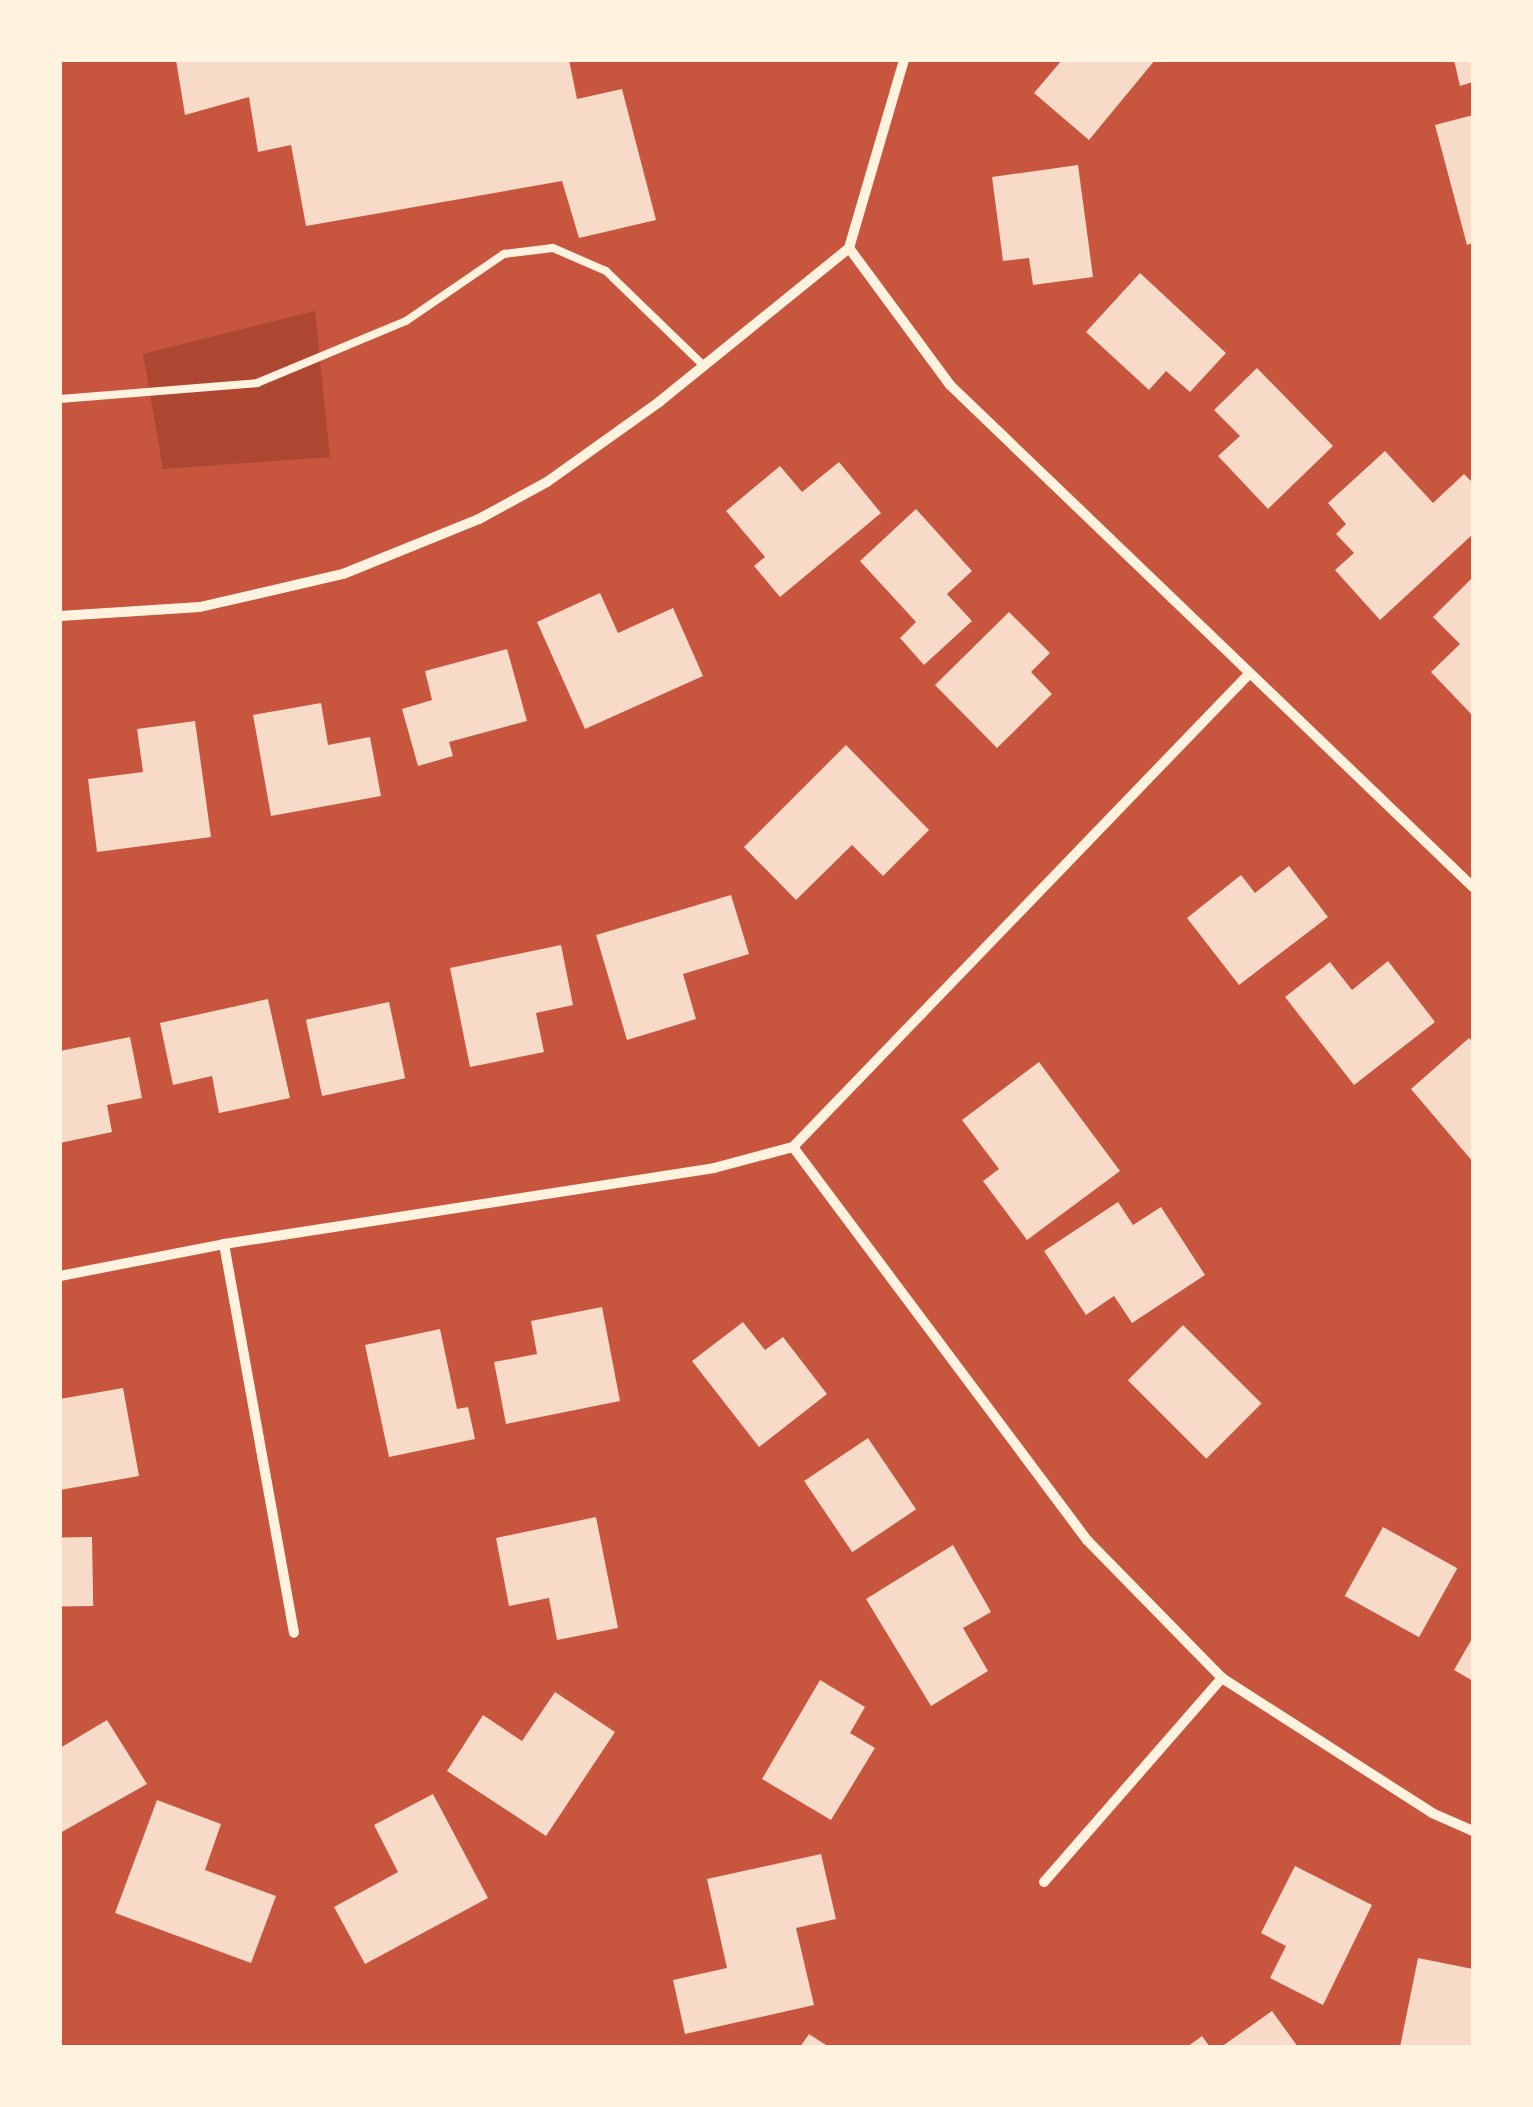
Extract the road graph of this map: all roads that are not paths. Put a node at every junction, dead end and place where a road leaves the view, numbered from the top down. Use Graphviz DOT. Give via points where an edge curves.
graph roads {
  1 [pos="904,60"];
  2 [pos="848,248"];
  3 [pos="704,366"];
  4 [pos="60,399"];
  5 [pos="60,616"];
  6 [pos="1249,674"];
  7 [pos="1473,887"];
  8 [pos="793,1147"];
  9 [pos="224,1244"];
  10 [pos="60,1276"];
  11 [pos="294,1632"];
  12 [pos="1222,1678"];
  13 [pos="1473,1832"];
  14 [pos="1044,1882"];
  1 -- 2 [label="street"];
  2 -- 3 [label="street"];
  2 -- 6 [label="street" via="950,385"];
  3 -- 4 [label="lane" via="606,272 553,248 504,254 406,320 256,383"];
  3 -- 5 [label="street" via="547,482 407,552 278,592 200,607"];
  6 -- 7 [label="street"];
  6 -- 8 [label="street"];
  8 -- 9 [label="street" via="714,1168"];
  8 -- 12 [label="street" via="1087,1540"];
  9 -- 10 [label="street"];
  9 -- 11 [label="street"];
  12 -- 13 [label="street" via="1432,1813"];
  12 -- 14 [label="street"];
}
